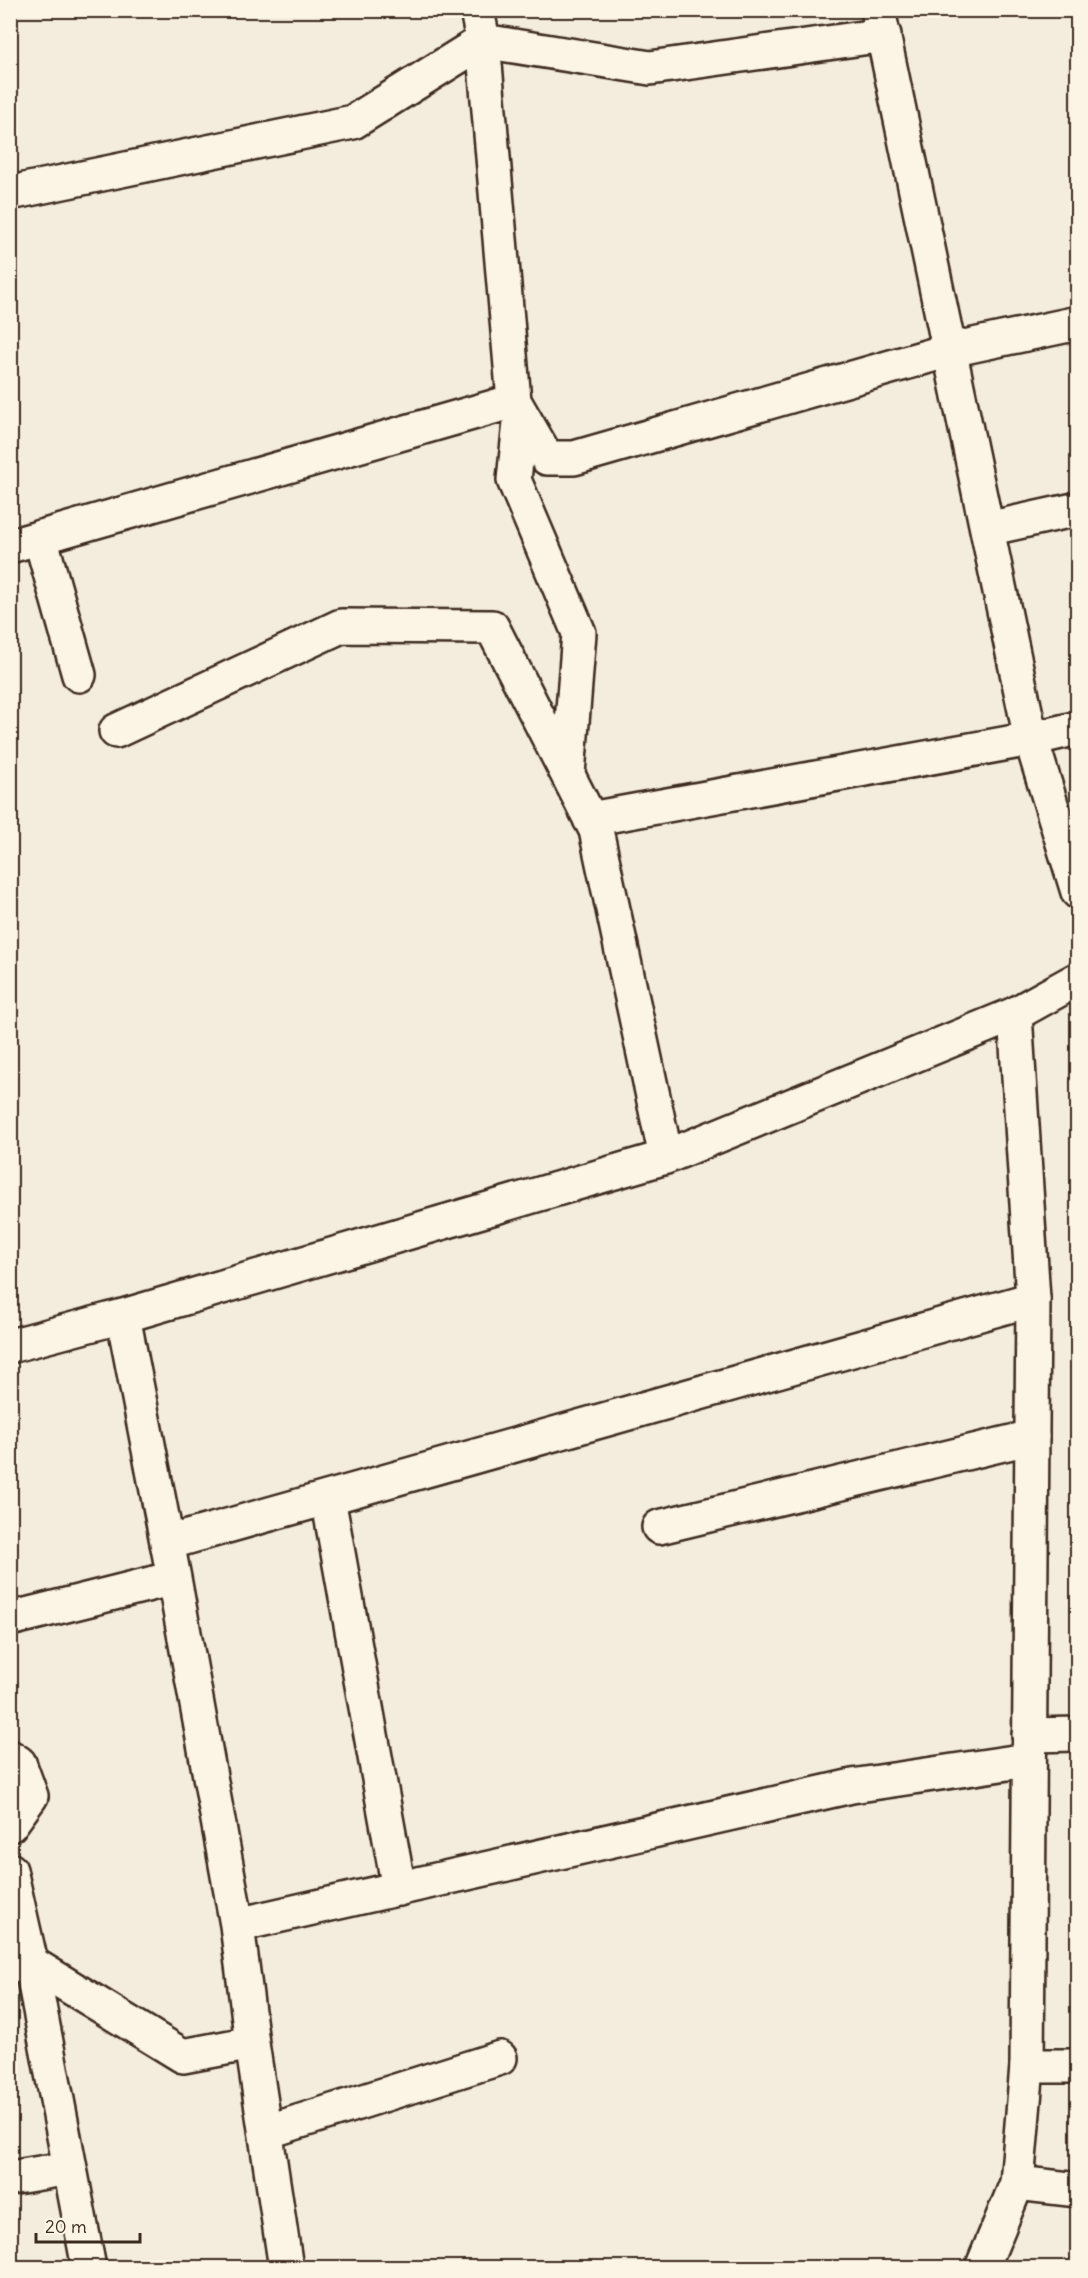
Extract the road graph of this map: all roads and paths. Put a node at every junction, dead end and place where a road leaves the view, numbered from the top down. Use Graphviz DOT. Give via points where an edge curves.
graph roads {
  1 [pos="881,23"];
  2 [pos="480,26"];
  3 [pos="10,193"];
  4 [pos="1077,323"];
  5 [pos="950,350"];
  6 [pos="517,407"];
  7 [pos="1077,509"];
  8 [pos="987,529"];
  9 [pos="25,542"];
  10 [pos="79,675"];
  11 [pos="1077,728"];
  12 [pos="116,731"];
  13 [pos="1031,739"];
  14 [pos="568,774"];
  15 [pos="590,819"];
  16 [pos="1077,892"];
  17 [pos="1077,979"];
  18 [pos="1015,1014"];
  19 [pos="666,1157"];
  20 [pos="1034,1299"];
  21 [pos="123,1316"];
  22 [pos="10,1346"];
  23 [pos="1032,1437"];
  24 [pos="328,1498"];
  25 [pos="658,1527"];
  26 [pos="167,1543"];
  27 [pos="174,1578"];
  28 [pos="10,1618"];
  29 [pos="1077,1734"];
  30 [pos="1029,1748"];
  31 [pos="10,1757"];
  32 [pos="10,1825"];
  33 [pos="10,1870"];
  34 [pos="399,1889"];
  35 [pos="237,1925"];
  36 [pos="21,1965"];
  37 [pos="252,2043"];
  38 [pos="500,2058"];
  39 [pos="1027,2066"];
  40 [pos="1077,2066"];
  41 [pos="266,2132"];
  42 [pos="70,2168"];
  43 [pos="10,2178"];
  44 [pos="1017,2183"];
  45 [pos="1077,2190"];
  46 [pos="89,2268"];
  47 [pos="286,2268"];
  48 [pos="982,2268"];
  1 -- 2 [label="street" via="650,68"];
  1 -- 5 [label="street"];
  2 -- 3 [label="street" via="353,122"];
  2 -- 6 [label="street"];
  4 -- 5 [label="street"];
  5 -- 6 [label="street" via="574,458 547,458"];
  5 -- 8 [label="street"];
  6 -- 9 [label="street"];
  6 -- 14 [label="street" via="514,480 579,633"];
  7 -- 8 [label="street"];
  8 -- 13 [label="street"];
  9 -- 10 [label="street"];
  11 -- 13 [label="street"];
  12 -- 14 [label="street" via="341,626 492,627"];
  13 -- 15 [label="street"];
  13 -- 16 [label="street"];
  14 -- 15 [label="street"];
  15 -- 19 [label="street" via="596,830"];
  17 -- 18 [label="street"];
  18 -- 19 [label="street"];
  18 -- 20 [label="street"];
  19 -- 21 [label="street"];
  20 -- 23 [label="street"];
  20 -- 24 [label="street"];
  21 -- 22 [label="street"];
  21 -- 26 [label="street"];
  23 -- 25 [label="street"];
  23 -- 30 [label="street"];
  24 -- 26 [label="street"];
  24 -- 34 [label="street"];
  26 -- 27 [label="street"];
  27 -- 28 [label="street"];
  27 -- 35 [label="street"];
  29 -- 30 [label="street"];
  30 -- 34 [label="street"];
  30 -- 39 [label="street"];
  31 -- 32 [label="street" via="20,1763 31,1796"];
  33 -- 36 [label="street"];
  34 -- 35 [label="street"];
  35 -- 37 [label="street"];
  36 -- 37 [label="street" via="183,2056"];
  36 -- 42 [label="street"];
  37 -- 41 [label="street"];
  38 -- 41 [label="street"];
  39 -- 40 [label="street"];
  39 -- 44 [label="street"];
  41 -- 47 [label="street"];
  42 -- 43 [label="street"];
  42 -- 46 [label="street"];
  44 -- 45 [label="street"];
  44 -- 48 [label="street"];
}
